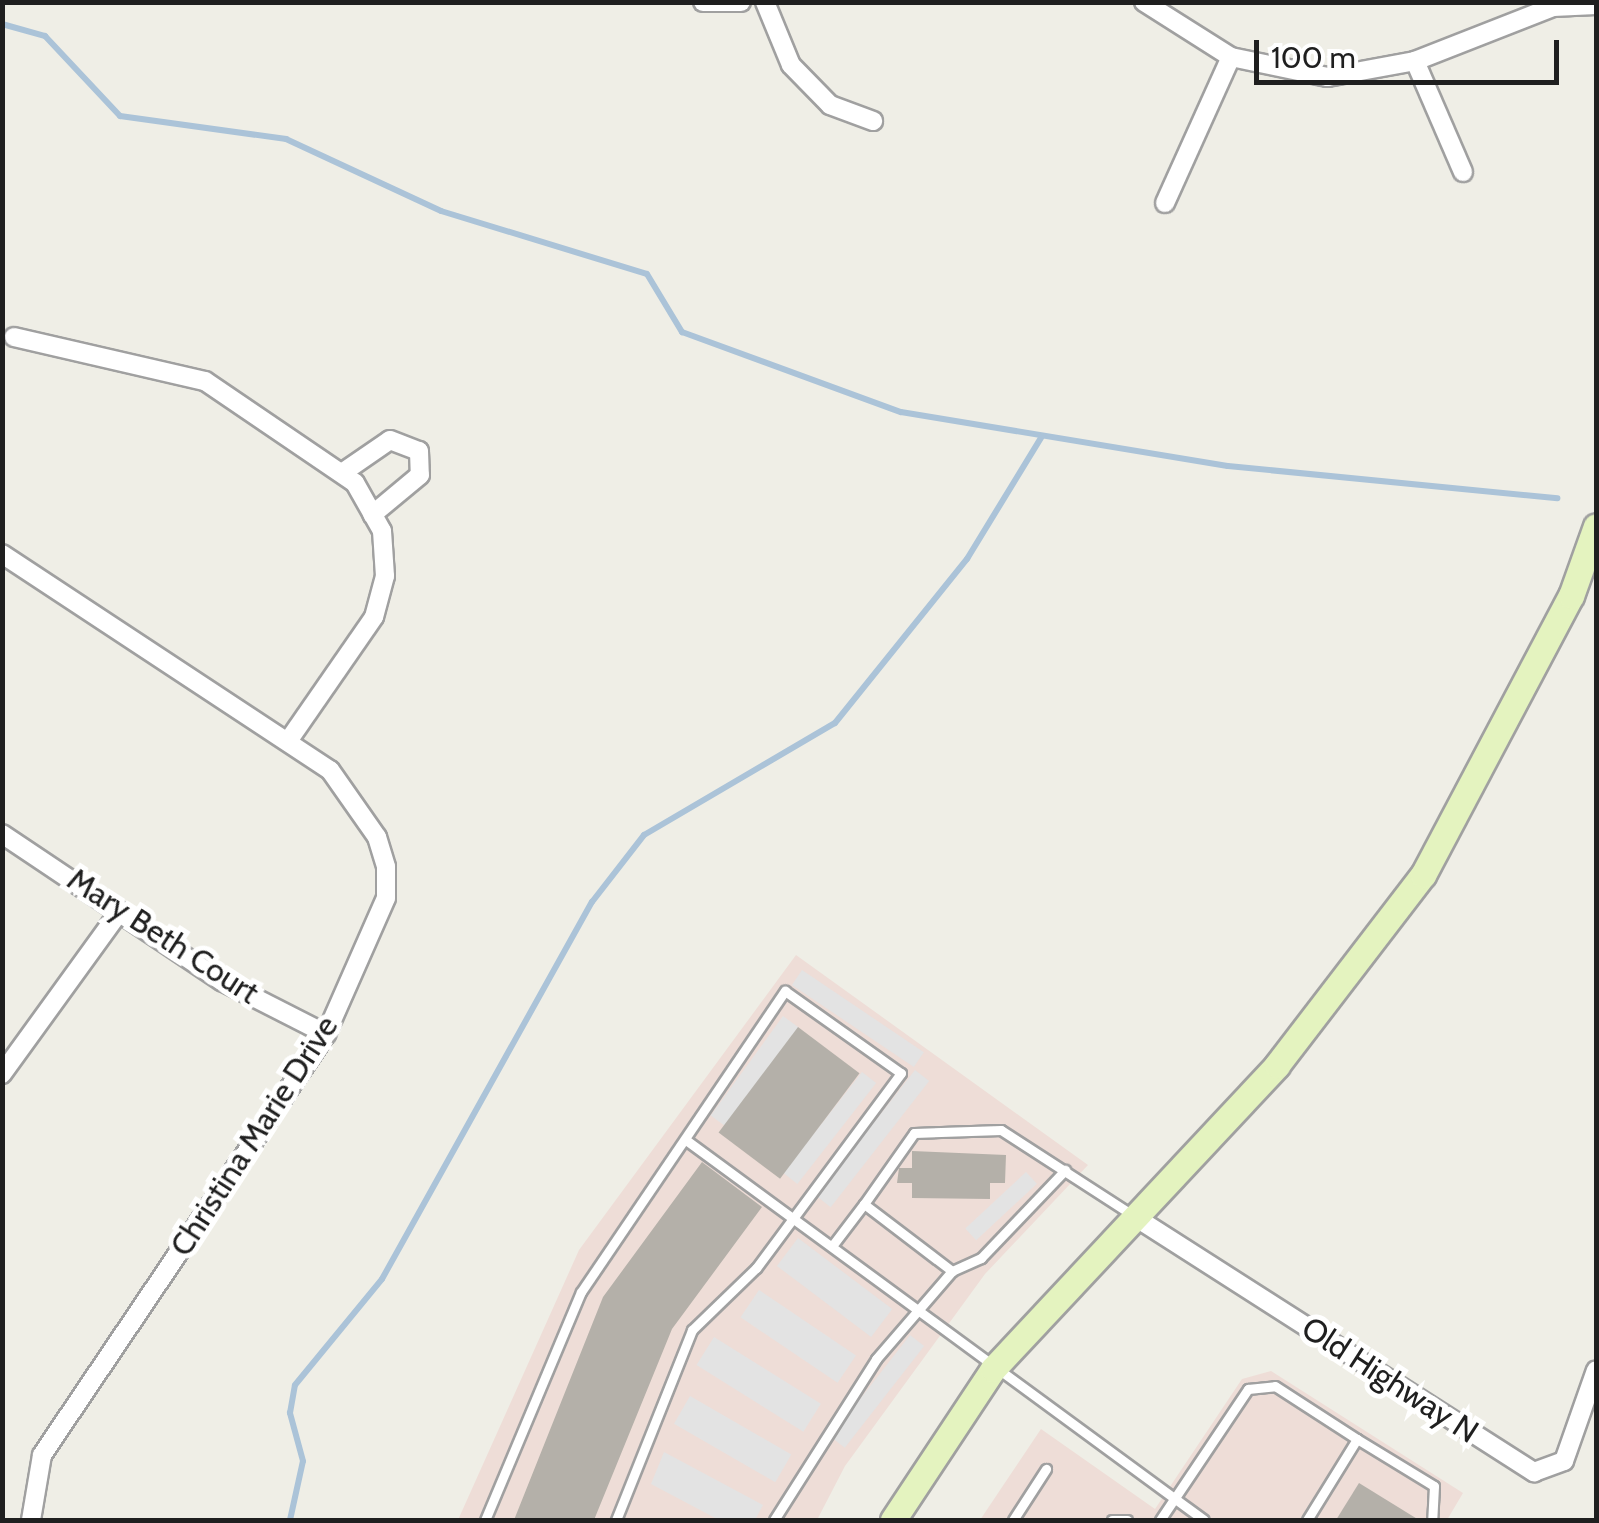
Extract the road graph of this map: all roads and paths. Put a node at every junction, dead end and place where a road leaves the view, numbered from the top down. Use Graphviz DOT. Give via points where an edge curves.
graph roads {
  1 [pos="703,2"];
  2 [pos="741,2"];
  3 [pos="764,2"];
  4 [pos="1144,2"];
  5 [pos="1596,5"];
  6 [pos="1513,10"];
  7 [pos="1231,57"];
  8 [pos="1415,61"];
  9 [pos="873,120"];
  10 [pos="1463,172"];
  11 [pos="1166,204"];
  12 [pos="14,337"];
  13 [pos="342,473"];
  14 [pos="372,515"];
  15 [pos="1596,526"];
  16 [pos="2,554"];
  17 [pos="288,741"];
  18 [pos="2,834"];
  19 [pos="120,911"];
  20 [pos="326,1034"];
  21 [pos="2,1074"];
  22 [pos="686,1140"];
  23 [pos="1065,1170"];
  24 [pos="864,1204"];
  25 [pos="795,1215"];
  26 [pos="1136,1217"];
  27 [pos="832,1246"];
  28 [pos="952,1270"];
  29 [pos="916,1314"];
  30 [pos="993,1369"];
  31 [pos="1596,1370"];
  32 [pos="1357,1439"];
  33 [pos="1046,1469"];
  34 [pos="1172,1500"];
  35 [pos="31,1520"];
  36 [pos="485,1520"];
  37 [pos="616,1520"];
  38 [pos="774,1520"];
  39 [pos="892,1520"];
  40 [pos="1013,1520"];
  41 [pos="1112,1520"];
  42 [pos="1127,1520"];
  43 [pos="1160,1520"];
  44 [pos="1204,1520"];
  45 [pos="1307,1520"];
  46 [pos="1432,1520"];
  1 -- 2 [label="street"];
  3 -- 9 [label="street" via="791,64 830,105"];
  4 -- 7 [label="street"];
  5 -- 6 [label="street"];
  6 -- 8 [label="street"];
  7 -- 8 [label="street" via="1328,77"];
  7 -- 11 [label="street"];
  8 -- 10 [label="street"];
  12 -- 13 [label="street" via="205,381"];
  13 -- 14 [label="street"];
  13 -- 14 [label="street" via="390,440 418,451 420,475"];
  14 -- 17 [label="street" via="385,576 374,617"];
  15 -- 26 [label="main road" via="1571,596 1422,875 1278,1066"];
  16 -- 17 [label="street, Christina Marie Drive"];
  17 -- 20 [label="street, Christina Marie Drive" via="330,770 378,837 386,867 386,898"];
  18 -- 19 [label="street, Mary Beth Court"];
  19 -- 20 [label="street, Mary Beth Court" via="222,981"];
  19 -- 21 [label="street"];
  20 -- 35 [label="street, Christina Marie Drive" via="42,1455"];
  22 -- 25 [label="lane"];
  22 -- 25 [label="lane" via="785,990 901,1073"];
  22 -- 36 [label="lane" via="581,1292"];
  23 -- 24 [label="lane" via="1001,1130 914,1134"];
  23 -- 26 [label="lane"];
  23 -- 28 [label="lane" via="981,1258"];
  24 -- 27 [label="lane"];
  24 -- 28 [label="lane"];
  25 -- 27 [label="lane"];
  25 -- 37 [label="lane" via="692,1330"];
  26 -- 30 [label="main road"];
  26 -- 31 [label="street, Old Highway N" via="1534,1472 1564,1461"];
  27 -- 29 [label="lane"];
  28 -- 29 [label="lane"];
  29 -- 30 [label="lane"];
  29 -- 38 [label="lane" via="811,1453"];
  30 -- 34 [label="lane"];
  30 -- 39 [label="main road"];
  32 -- 34 [label="lane" via="1276,1386 1248,1389"];
  32 -- 45 [label="lane"];
  32 -- 46 [label="lane" via="1434,1486"];
  33 -- 40 [label="lane"];
  34 -- 43 [label="lane"];
  34 -- 44 [label="lane"];
  41 -- 42 [label="lane"];
}
